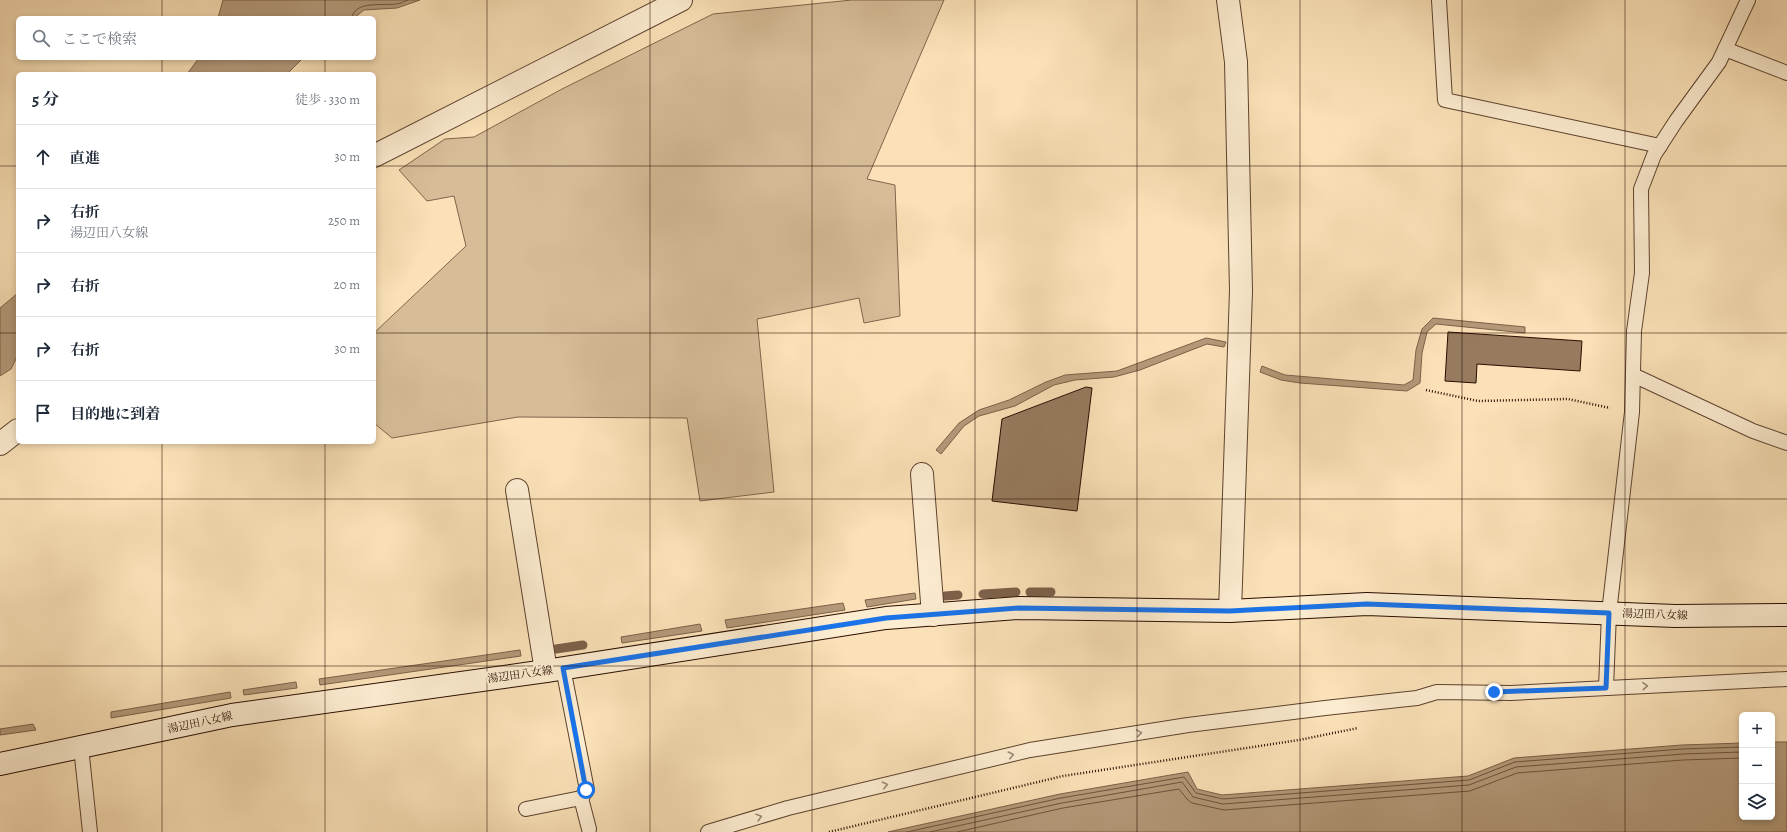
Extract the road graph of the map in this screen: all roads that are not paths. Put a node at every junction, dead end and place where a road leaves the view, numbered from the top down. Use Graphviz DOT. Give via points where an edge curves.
graph roads {
  1 [pos="681,0"];
  2 [pos="1228,0"];
  3 [pos="1439,0"];
  4 [pos="1748,0"];
  5 [pos="1725,49"];
  6 [pos="1787,74"];
  7 [pos="1660,146"];
  8 [pos="376,155"];
  9 [pos="1633,375"];
  10 [pos="16,432"];
  11 [pos="1787,443"];
  12 [pos="0,444"];
  13 [pos="922,474"];
  14 [pos="517,490"];
  15 [pos="1230,611"];
  16 [pos="1609,613"];
  17 [pos="1787,614"];
  18 [pos="933,615"];
  19 [pos="554,669"];
  20 [pos="1787,679"];
  21 [pos="1606,688"];
  22 [pos="81,747"];
  23 [pos="0,764"];
  24 [pos="581,798"];
  25 [pos="526,809"];
  26 [pos="589,829"];
  27 [pos="90,832"];
  28 [pos="708,832"];
  1 -- 8 [label="main road"];
  2 -- 15 [label="main road" via="1236,62 1241,291"];
  3 -- 7 [label="lane" via="1445,100"];
  4 -- 5 [label="lane"];
  5 -- 6 [label="lane"];
  5 -- 7 [label="lane" via="1719,62"];
  7 -- 9 [label="lane" via="1641,189 1642,273 1634,331"];
  9 -- 11 [label="lane" via="1753,431"];
  9 -- 16 [label="lane" via="1632,412"];
  10 -- 12 [label="main road"];
  13 -- 18 [label="main road"];
  14 -- 19 [label="main road"];
  15 -- 16 [label="main road, 湯辺田八女線" via="1367,604"];
  15 -- 18 [label="main road, 湯辺田八女線" via="1019,608"];
  16 -- 17 [label="main road, 湯辺田八女線" via="1675,616"];
  16 -- 21 [label="lane"];
  18 -- 19 [label="main road, 湯辺田八女線" via="886,618"];
  19 -- 22 [label="main road, 湯辺田八女線" via="232,715"];
  19 -- 24 [label="lane" via="586,790"];
  21 -- 20 [label="lane, one-way"];
  28 -- 21 [label="lane, one-way" via="788,808 1030,750 1172,727 1417,698 1437,692"];
  22 -- 23 [label="main road, 湯辺田八女線"];
  22 -- 27 [label="lane"];
  24 -- 25 [label="lane"];
  24 -- 26 [label="lane"];
}
